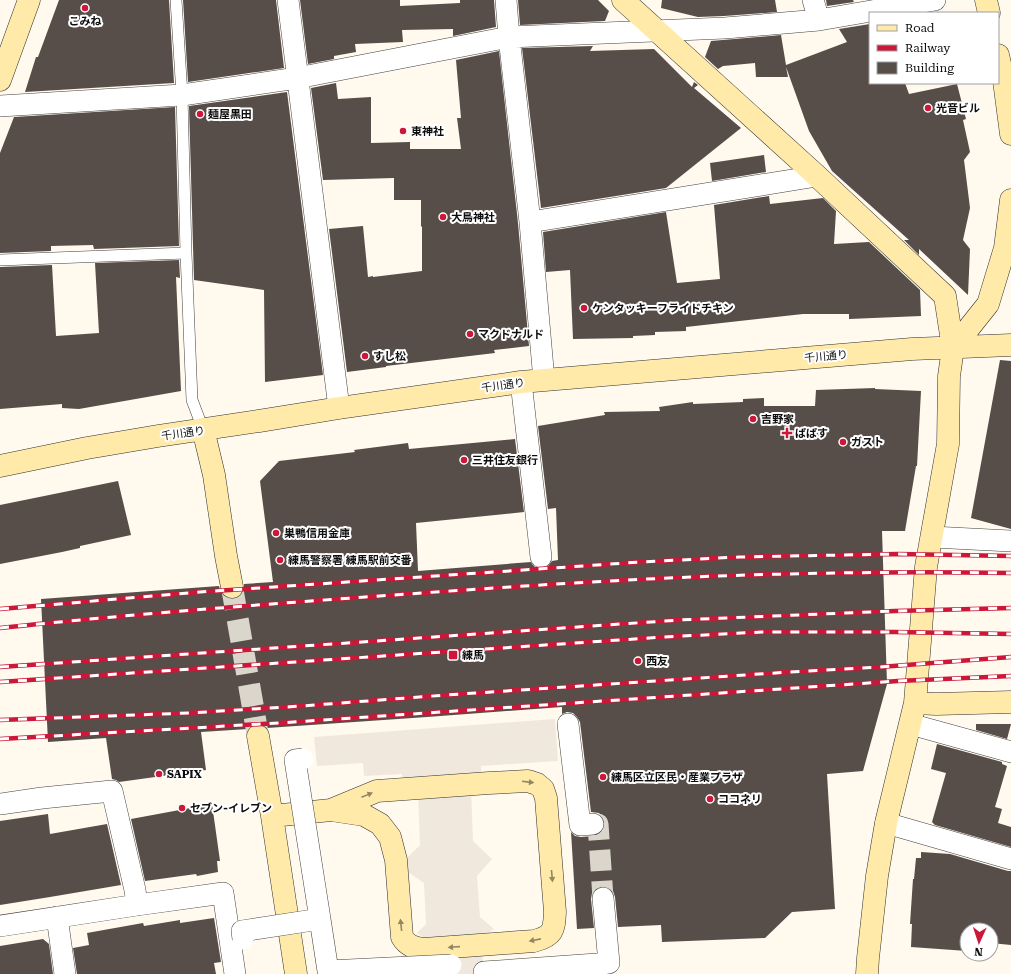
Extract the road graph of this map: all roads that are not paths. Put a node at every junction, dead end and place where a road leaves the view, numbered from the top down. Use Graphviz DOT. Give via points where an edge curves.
graph roads {
  1 [pos="29,0"];
  2 [pos="176,0"];
  3 [pos="288,0"];
  4 [pos="506,0"];
  5 [pos="623,0"];
  6 [pos="813,0"];
  7 [pos="935,0"];
  8 [pos="986,0"];
  9 [pos="989,12"];
  10 [pos="819,20"];
  11 [pos="655,30"];
  12 [pos="509,37"];
  13 [pos="999,59"];
  14 [pos="297,78"];
  15 [pos="0,80"];
  16 [pos="182,95"];
  17 [pos="0,106"];
  18 [pos="1011,134"];
  19 [pos="817,176"];
  20 [pos="1011,200"];
  21 [pos="530,222"];
  22 [pos="186,253"];
  23 [pos="0,260"];
  24 [pos="1011,345"];
  25 [pos="953,348"];
  26 [pos="544,380"];
  27 [pos="522,382"];
  28 [pos="339,408"];
  29 [pos="203,430"];
  30 [pos="0,466"];
  31 [pos="932,537"];
  32 [pos="1011,541"];
  33 [pos="541,557"];
  34 [pos="232,587"];
  35 [pos="1011,702"];
  36 [pos="915,703"];
  37 [pos="568,724"];
  38 [pos="910,724"];
  39 [pos="258,736"];
  40 [pos="1011,752"];
  41 [pos="297,755"];
  42 [pos="0,804"];
  43 [pos="331,810"];
  44 [pos="272,816"];
  45 [pos="886,822"];
  46 [pos="593,824"];
  47 [pos="1011,859"];
  48 [pos="603,898"];
  49 [pos="137,905"];
  50 [pos="57,917"];
  51 [pos="320,919"];
  52 [pos="0,926"];
  53 [pos="243,939"];
  54 [pos="451,965"];
  55 [pos="597,969"];
  56 [pos="484,972"];
  57 [pos="65,974"];
  58 [pos="235,974"];
  59 [pos="296,974"];
  60 [pos="868,974"];
  1 -- 15 [label="street"];
  2 -- 16 [label="lane"];
  3 -- 14 [label="street"];
  4 -- 12 [label="street"];
  5 -- 11 [label="street"];
  6 -- 10 [label="street"];
  7 -- 10 [label="street"];
  8 -- 9 [label="street"];
  10 -- 11 [label="street" via="725,28"];
  11 -- 12 [label="street"];
  11 -- 19 [label="street"];
  12 -- 14 [label="street"];
  12 -- 21 [label="street"];
  13 -- 18 [label="street"];
  14 -- 16 [label="street"];
  14 -- 28 [label="street"];
  16 -- 17 [label="street"];
  16 -- 22 [label="lane"];
  19 -- 21 [label="street"];
  19 -- 25 [label="street" via="944,296"];
  20 -- 25 [label="street" via="1005,248 988,304"];
  21 -- 26 [label="street"];
  22 -- 23 [label="lane"];
  22 -- 29 [label="lane" via="192,400"];
  24 -- 25 [label="street, 千川通り"];
  25 -- 26 [label="street, 千川通り"];
  25 -- 31 [label="street" via="949,376 948,444"];
  26 -- 27 [label="street, 千川通り"];
  27 -- 28 [label="street, 千川通り"];
  27 -- 33 [label="street"];
  28 -- 29 [label="street, 千川通り"];
  29 -- 30 [label="street, 千川通り" via="87,448"];
  29 -- 34 [label="street" via="214,474"];
  31 -- 32 [label="street"];
  31 -- 36 [label="street" via="926,567"];
  35 -- 36 [label="street"];
  36 -- 38 [label="street"];
  37 -- 46 [label="street" via="580,825"];
  38 -- 40 [label="street"];
  38 -- 45 [label="street"];
  39 -- 44 [label="street"];
  41 -- 51 [label="street, bridge"];
  42 -- 49 [label="street" via="112,791"];
  43 -- 43 [label="street, one-way" via="377,791 528,781 537,784 543,789 546,798 555,912 550,934 534,941 424,949 405,943 402,937 396,860 390,837 380,824 364,815"];
  43 -- 44 [label="street"];
  44 -- 59 [label="street"];
  45 -- 47 [label="street"];
  45 -- 60 [label="street" via="877,876"];
  48 -- 55 [label="street" via="609,963"];
  49 -- 50 [label="street"];
  49 -- 58 [label="street" via="223,893"];
  50 -- 52 [label="street"];
  50 -- 57 [label="street"];
  51 -- 53 [label="street, bridge" via="242,931"];
  51 -- 54 [label="street, bridge" via="328,971"];
  55 -- 56 [label="street"];
}
